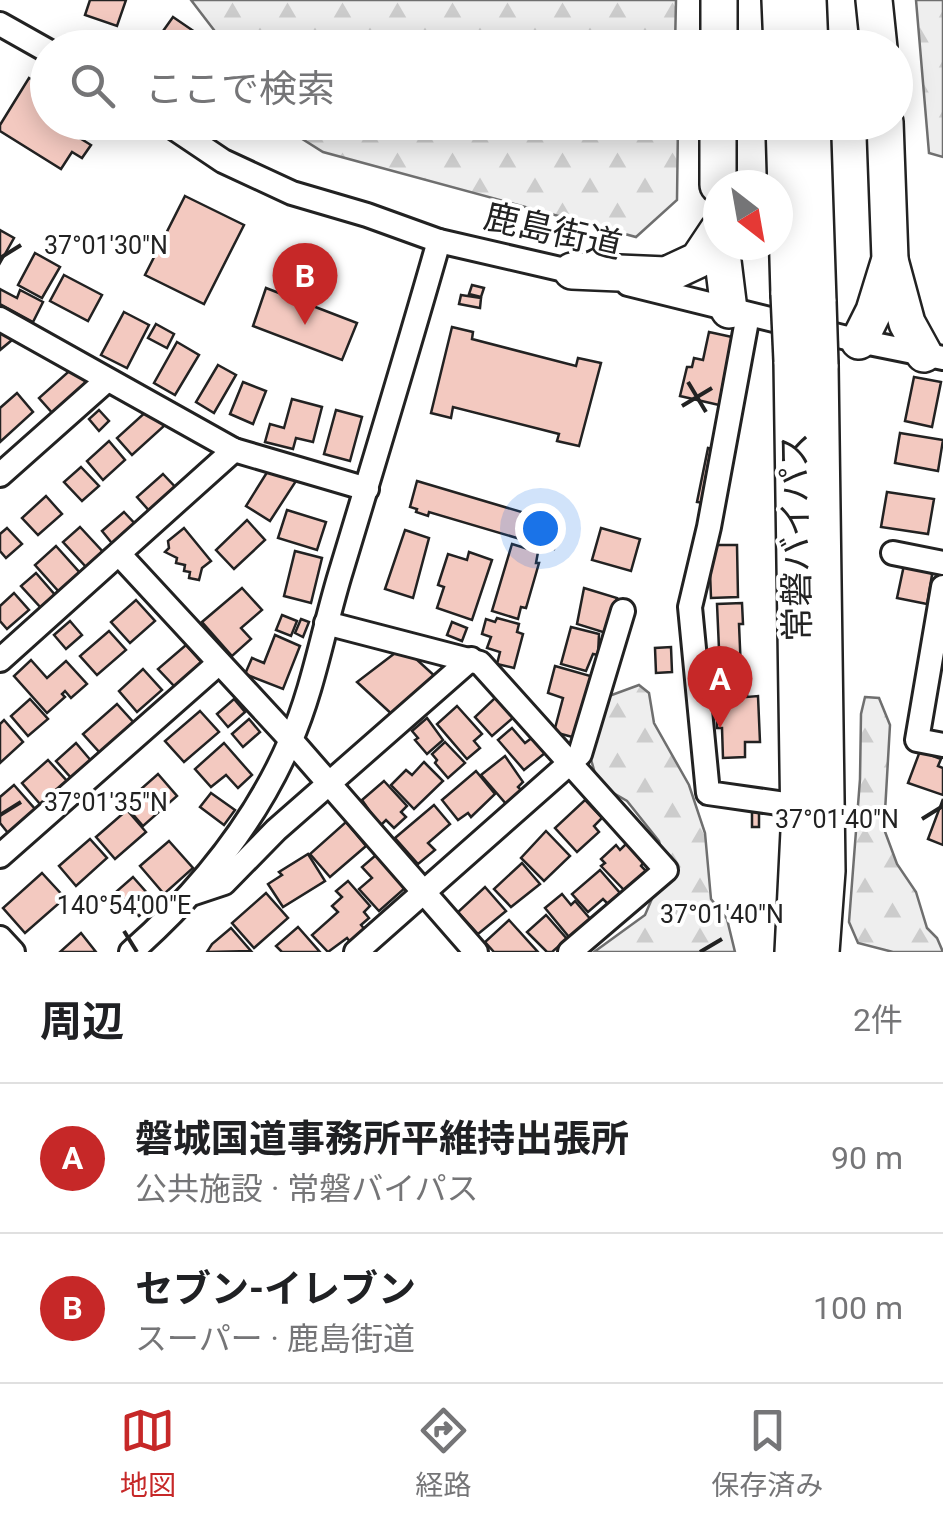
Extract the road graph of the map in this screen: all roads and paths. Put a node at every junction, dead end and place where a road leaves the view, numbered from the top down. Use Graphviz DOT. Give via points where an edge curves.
graph roads {
  1 [pos="719,0"];
  2 [pos="780,0"];
  3 [pos="808,0"];
  4 [pos="874,0"];
  5 [pos="0,24"];
  6 [pos="719,30"];
  7 [pos="781,30"];
  8 [pos="809,30"];
  9 [pos="877,30"];
  10 [pos="30,41"];
  11 [pos="193,140"];
  12 [pos="718,140"];
  13 [pos="786,140"];
  14 [pos="811,140"];
  15 [pos="886,140"];
  16 [pos="718,170"];
  17 [pos="439,241"];
  18 [pos="703,252"];
  19 [pos="890,259"];
  20 [pos="725,260"];
  21 [pos="572,272"];
  22 [pos="804,298"];
  23 [pos="739,312"];
  24 [pos="0,319"];
  25 [pos="859,341"];
  26 [pos="934,356"];
  27 [pos="806,363"];
  28 [pos="107,380"];
  29 [pos="234,450"];
  30 [pos="0,475"];
  31 [pos="366,489"];
  32 [pos="892,553"];
  33 [pos="119,554"];
  34 [pos="943,563"];
  35 [pos="943,588"];
  36 [pos="622,611"];
  37 [pos="326,624"];
  38 [pos="470,659"];
  39 [pos="0,660"];
  40 [pos="219,663"];
  41 [pos="291,740"];
  42 [pos="943,745"];
  43 [pos="572,764"];
  44 [pos="330,785"];
  45 [pos="799,806"];
  46 [pos="0,856"];
  47 [pos="422,892"];
  48 [pos="194,894"];
  49 [pos="0,938"];
  50 [pos="13,952"];
  51 [pos="131,952"];
  52 [pos="356,952"];
  53 [pos="476,952"];
  54 [pos="570,952"];
  55 [pos="793,952"];
  56 [pos="821,952"];
  1 -- 6 [label="highway"];
  2 -- 7 [label="highway"];
  3 -- 8 [label="highway"];
  4 -- 9 [label="highway"];
  5 -- 10 [label="street"];
  11 -- 17 [label="street, 鹿島街道" via="292,194"];
  12 -- 16 [label="highway"];
  13 -- 22 [label="highway, 常磐バイパス"];
  14 -- 22 [label="highway, 常磐バイパス"];
  15 -- 19 [label="highway"];
  17 -- 21 [label="street, 鹿島街道"];
  17 -- 31 [label="street"];
  18 -- 21 [label="highway" via="666,276"];
  19 -- 25 [label="highway"];
  19 -- 26 [label="highway" via="908,323"];
  20 -- 23 [label="highway"];
  21 -- 23 [label="street, 鹿島街道"];
  22 -- 27 [label="highway, 常磐バイパス, bridge"];
  23 -- 25 [label="street, 鹿島街道"];
  23 -- 45 [label="street" via="736,381 690,607 708,793"];
  24 -- 28 [label="street"];
  25 -- 26 [label="street, 鹿島街道"];
  27 -- 45 [label="highway, 常磐バイパス"];
  27 -- 56 [label="highway, 常磐バイパス" via="827,870"];
  28 -- 29 [label="street"];
  28 -- 30 [label="street"];
  29 -- 31 [label="street"];
  29 -- 33 [label="street"];
  31 -- 37 [label="street"];
  32 -- 34 [label="street"];
  33 -- 39 [label="street"];
  33 -- 40 [label="street"];
  35 -- 42 [label="street" via="917,740"];
  36 -- 43 [label="street"];
  37 -- 38 [label="street"];
  37 -- 41 [label="street"];
  38 -- 43 [label="street" via="490,672"];
  38 -- 44 [label="street"];
  40 -- 41 [label="street"];
  40 -- 46 [label="street"];
  41 -- 44 [label="street"];
  41 -- 48 [label="street" via="262,798"];
  43 -- 47 [label="street"];
  43 -- 54 [label="street" via="666,870"];
  44 -- 47 [label="street"];
  44 -- 48 [label="street" via="224,883"];
  45 -- 55 [label="highway, 常磐バイパス"];
  47 -- 52 [label="street"];
  47 -- 53 [label="street"];
  48 -- 51 [label="street"];
  49 -- 50 [label="street"];
}
